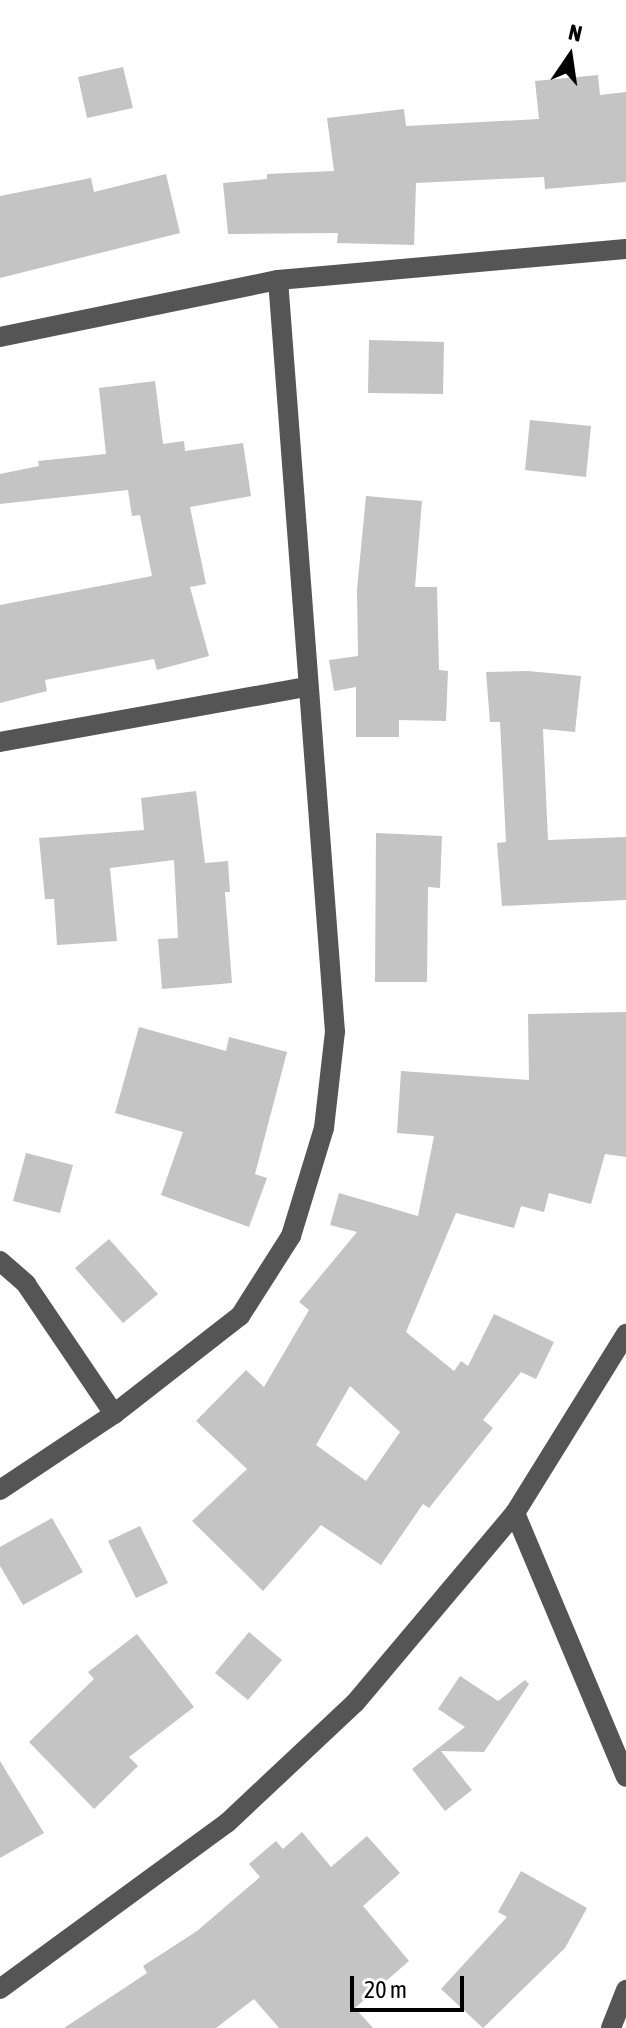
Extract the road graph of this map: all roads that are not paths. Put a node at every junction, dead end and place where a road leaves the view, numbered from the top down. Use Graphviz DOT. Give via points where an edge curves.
graph roads {
  1 [pos="626,249"];
  2 [pos="278,280"];
  3 [pos="0,337"];
  4 [pos="307,687"];
  5 [pos="0,742"];
  6 [pos="0,1261"];
  7 [pos="626,1334"];
  8 [pos="114,1414"];
  9 [pos="0,1490"];
  10 [pos="515,1513"];
  11 [pos="626,1777"];
  12 [pos="0,1989"];
  13 [pos="626,1990"];
  14 [pos="611,2028"];
  1 -- 2 [label="street"];
  2 -- 3 [label="street"];
  2 -- 4 [label="street"];
  4 -- 5 [label="street"];
  4 -- 8 [label="street" via="335,1032 324,1128 291,1236 240,1316"];
  6 -- 8 [label="street" via="26,1284"];
  7 -- 10 [label="street"];
  8 -- 9 [label="street"];
  10 -- 11 [label="street"];
  10 -- 12 [label="street" via="355,1703 295,1762 227,1823"];
  13 -- 14 [label="street"];
}
